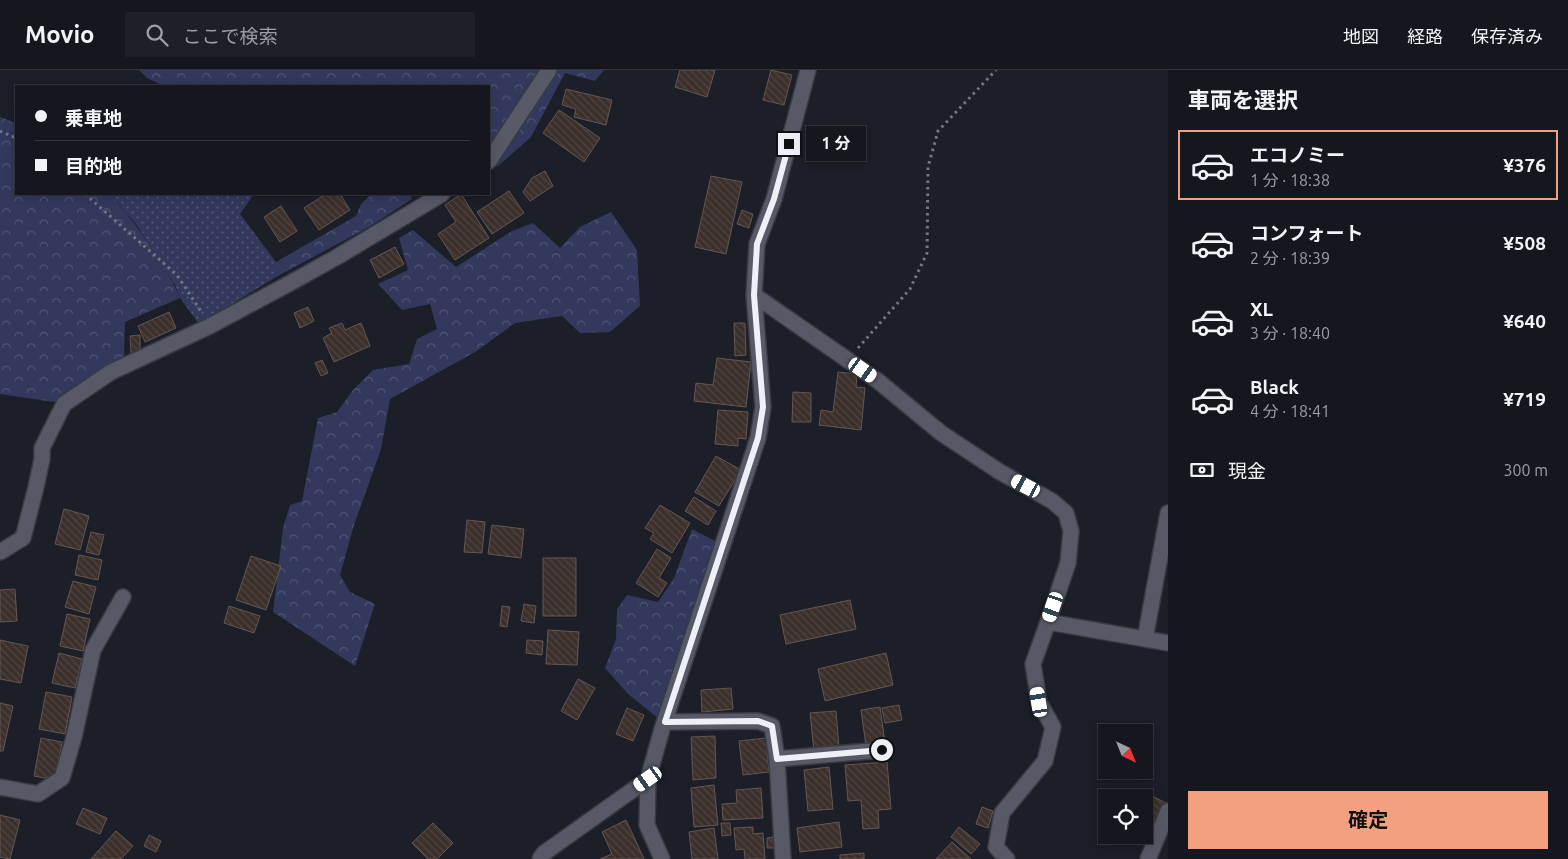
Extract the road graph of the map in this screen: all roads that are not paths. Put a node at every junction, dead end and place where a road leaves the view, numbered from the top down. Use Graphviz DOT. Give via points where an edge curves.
graph roads {
  1 [pos="549,70"];
  2 [pos="808,70"];
  3 [pos="490,159"];
  4 [pos="440,195"];
  5 [pos="754,295"];
  6 [pos="1168,512"];
  7 [pos="0,552"];
  8 [pos="123,597"];
  9 [pos="1048,622"];
  10 [pos="1145,639"];
  11 [pos="1168,643"];
  12 [pos="665,722"];
  13 [pos="882,750"];
  14 [pos="777,759"];
  15 [pos="648,779"];
  16 [pos="0,787"];
  17 [pos="1168,811"];
  18 [pos="540,859"];
  19 [pos="662,859"];
  20 [pos="783,859"];
  21 [pos="1006,859"];
  22 [pos="1148,859"];
  1 -- 3 [label="street"];
  2 -- 5 [label="street" via="774,199 757,244"];
  4 -- 7 [label="street" via="337,257 210,326 112,372 64,404 42,448 36,487 22,538"];
  5 -- 9 [label="street" via="878,381 941,433 1052,501 1066,513 1071,531 1068,563"];
  5 -- 12 [label="street" via="763,407 758,438"];
  6 -- 10 [label="street"];
  8 -- 16 [label="street" via="92,650 62,778 38,794"];
  9 -- 10 [label="street"];
  9 -- 21 [label="street" via="1033,664 1039,702 1053,727 1045,761 1002,813 996,847"];
  10 -- 11 [label="street"];
  12 -- 14 [label="street" via="758,721 772,726"];
  12 -- 15 [label="street"];
  13 -- 14 [label="street"];
  14 -- 20 [label="street"];
  15 -- 18 [label="street"];
  15 -- 19 [label="street" via="648,825"];
  17 -- 22 [label="street"];
}
